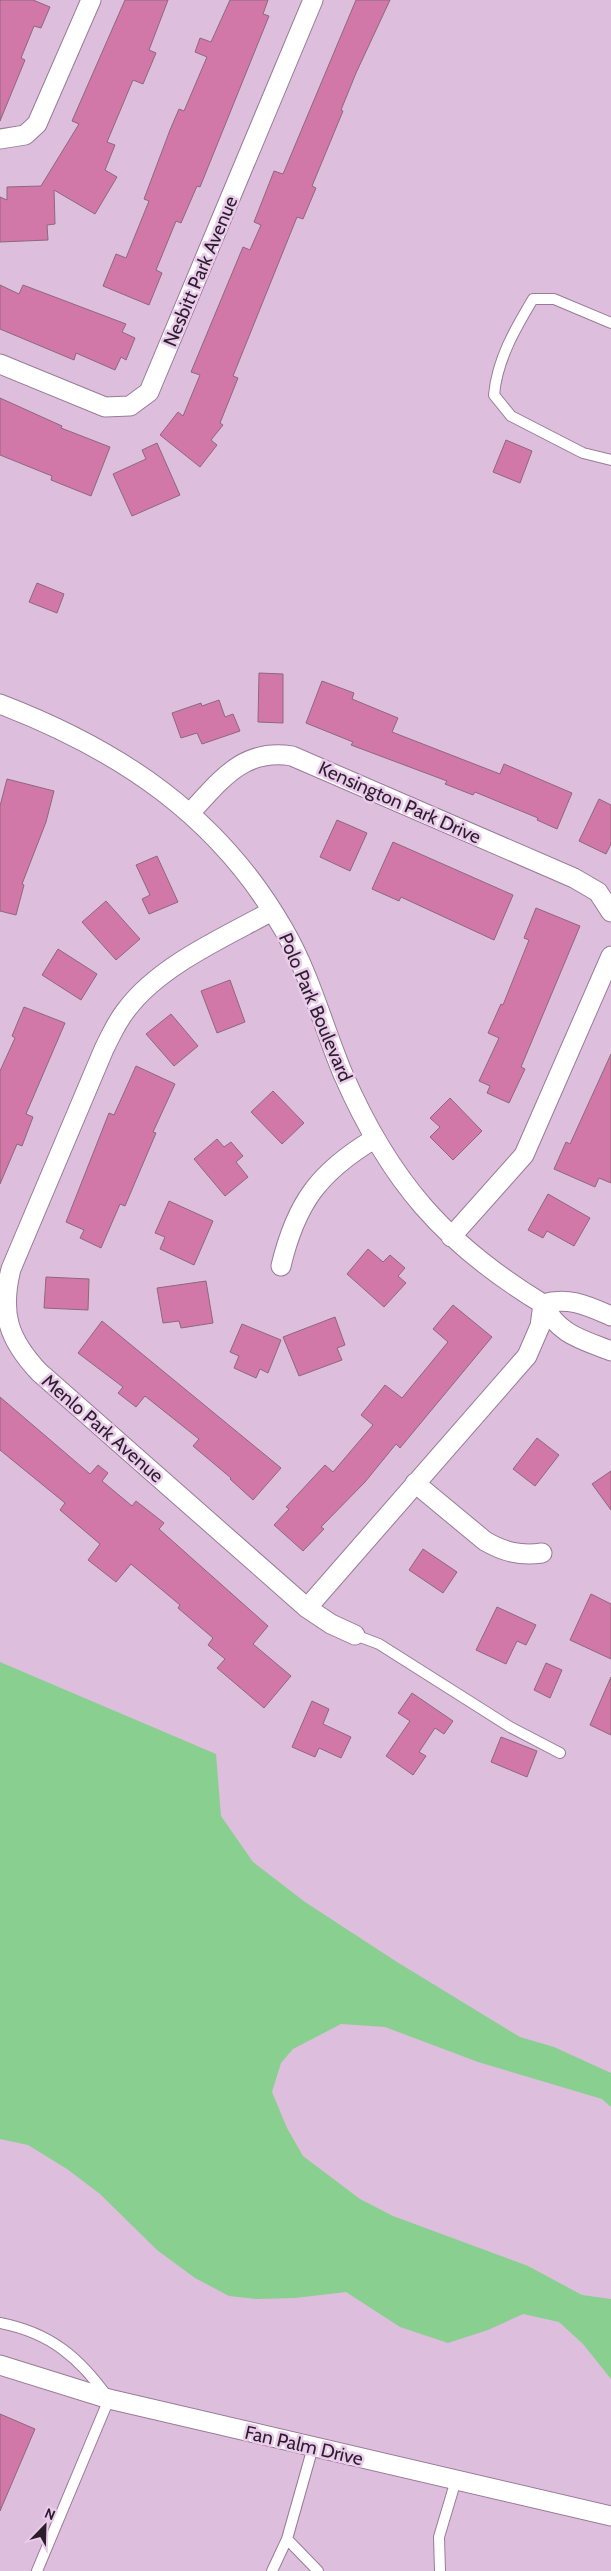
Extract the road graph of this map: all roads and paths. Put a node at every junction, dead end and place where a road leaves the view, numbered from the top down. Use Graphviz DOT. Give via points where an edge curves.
graph roads {
  1 [pos="90,0"];
  2 [pos="313,0"];
  3 [pos="0,139"];
  4 [pos="611,323"];
  5 [pos="0,364"];
  6 [pos="611,460"];
  7 [pos="0,704"];
  8 [pos="190,813"];
  9 [pos="272,911"];
  10 [pos="611,912"];
  11 [pos="611,956"];
  12 [pos="374,1138"];
  13 [pos="451,1237"];
  14 [pos="281,1266"];
  15 [pos="543,1304"];
  16 [pos="611,1316"];
  17 [pos="566,1332"];
  18 [pos="532,1346"];
  19 [pos="611,1351"];
  20 [pos="415,1483"];
  21 [pos="542,1553"];
  22 [pos="307,1608"];
  23 [pos="355,1635"];
  24 [pos="560,1753"];
  25 [pos="0,2323"];
  26 [pos="0,2366"];
  27 [pos="109,2400"];
  28 [pos="313,2447"];
  29 [pos="456,2480"];
  30 [pos="611,2516"];
  31 [pos="287,2539"];
  32 [pos="37,2571"];
  33 [pos="272,2571"];
  34 [pos="318,2571"];
  35 [pos="440,2571"];
  1 -- 3 [label="street" via="37,124 24,135"];
  2 -- 5 [label="street, Nesbitt Park Avenue" via="149,392 130,406 105,408"];
  4 -- 6 [label="lane" via="554,299 533,300 515,328 495,375 494,395 511,416 583,453"];
  7 -- 8 [label="street, Polo Park Boulevard" via="106,753 147,779"];
  8 -- 9 [label="street, Polo Park Boulevard" via="232,856"];
  8 -- 10 [label="street, Kensington Park Drive" via="228,773 248,760 270,755 292,756 574,878 598,892"];
  9 -- 12 [label="street, Polo Park Boulevard" via="302,966 343,1073"];
  9 -- 22 [label="street, Menlo Park Avenue" via="167,973 137,998 118,1021 11,1269 6,1292 6,1317 17,1345 39,1372"];
  11 -- 13 [label="street" via="524,1155"];
  12 -- 13 [label="street, Polo Park Boulevard" via="403,1184"];
  12 -- 14 [label="street" via="338,1162 315,1187 294,1226"];
  13 -- 15 [label="street, Polo Park Boulevard" via="493,1272"];
  15 -- 16 [label="street" via="568,1300"];
  15 -- 17 [label="street" via="556,1324"];
  15 -- 18 [label="street" via="540,1326"];
  17 -- 18 [label="street" via="542,1338"];
  17 -- 19 [label="street"];
  18 -- 20 [label="street"];
  20 -- 21 [label="street" via="498,1548 528,1555"];
  20 -- 22 [label="street"];
  22 -- 23 [label="street, Menlo Park Avenue"];
  23 -- 24 [label="lane" via="379,1644 510,1727"];
  25 -- 27 [label="lane" via="21,2328 57,2344 90,2372"];
  26 -- 27 [label="street, Fan Palm Drive"];
  27 -- 28 [label="street, Fan Palm Drive"];
  27 -- 32 [label="lane"];
  28 -- 29 [label="street, Fan Palm Drive"];
  28 -- 31 [label="lane"];
  29 -- 30 [label="street, Fan Palm Drive"];
  29 -- 35 [label="lane" via="438,2537"];
  31 -- 33 [label="lane"];
  31 -- 34 [label="lane"];
}
